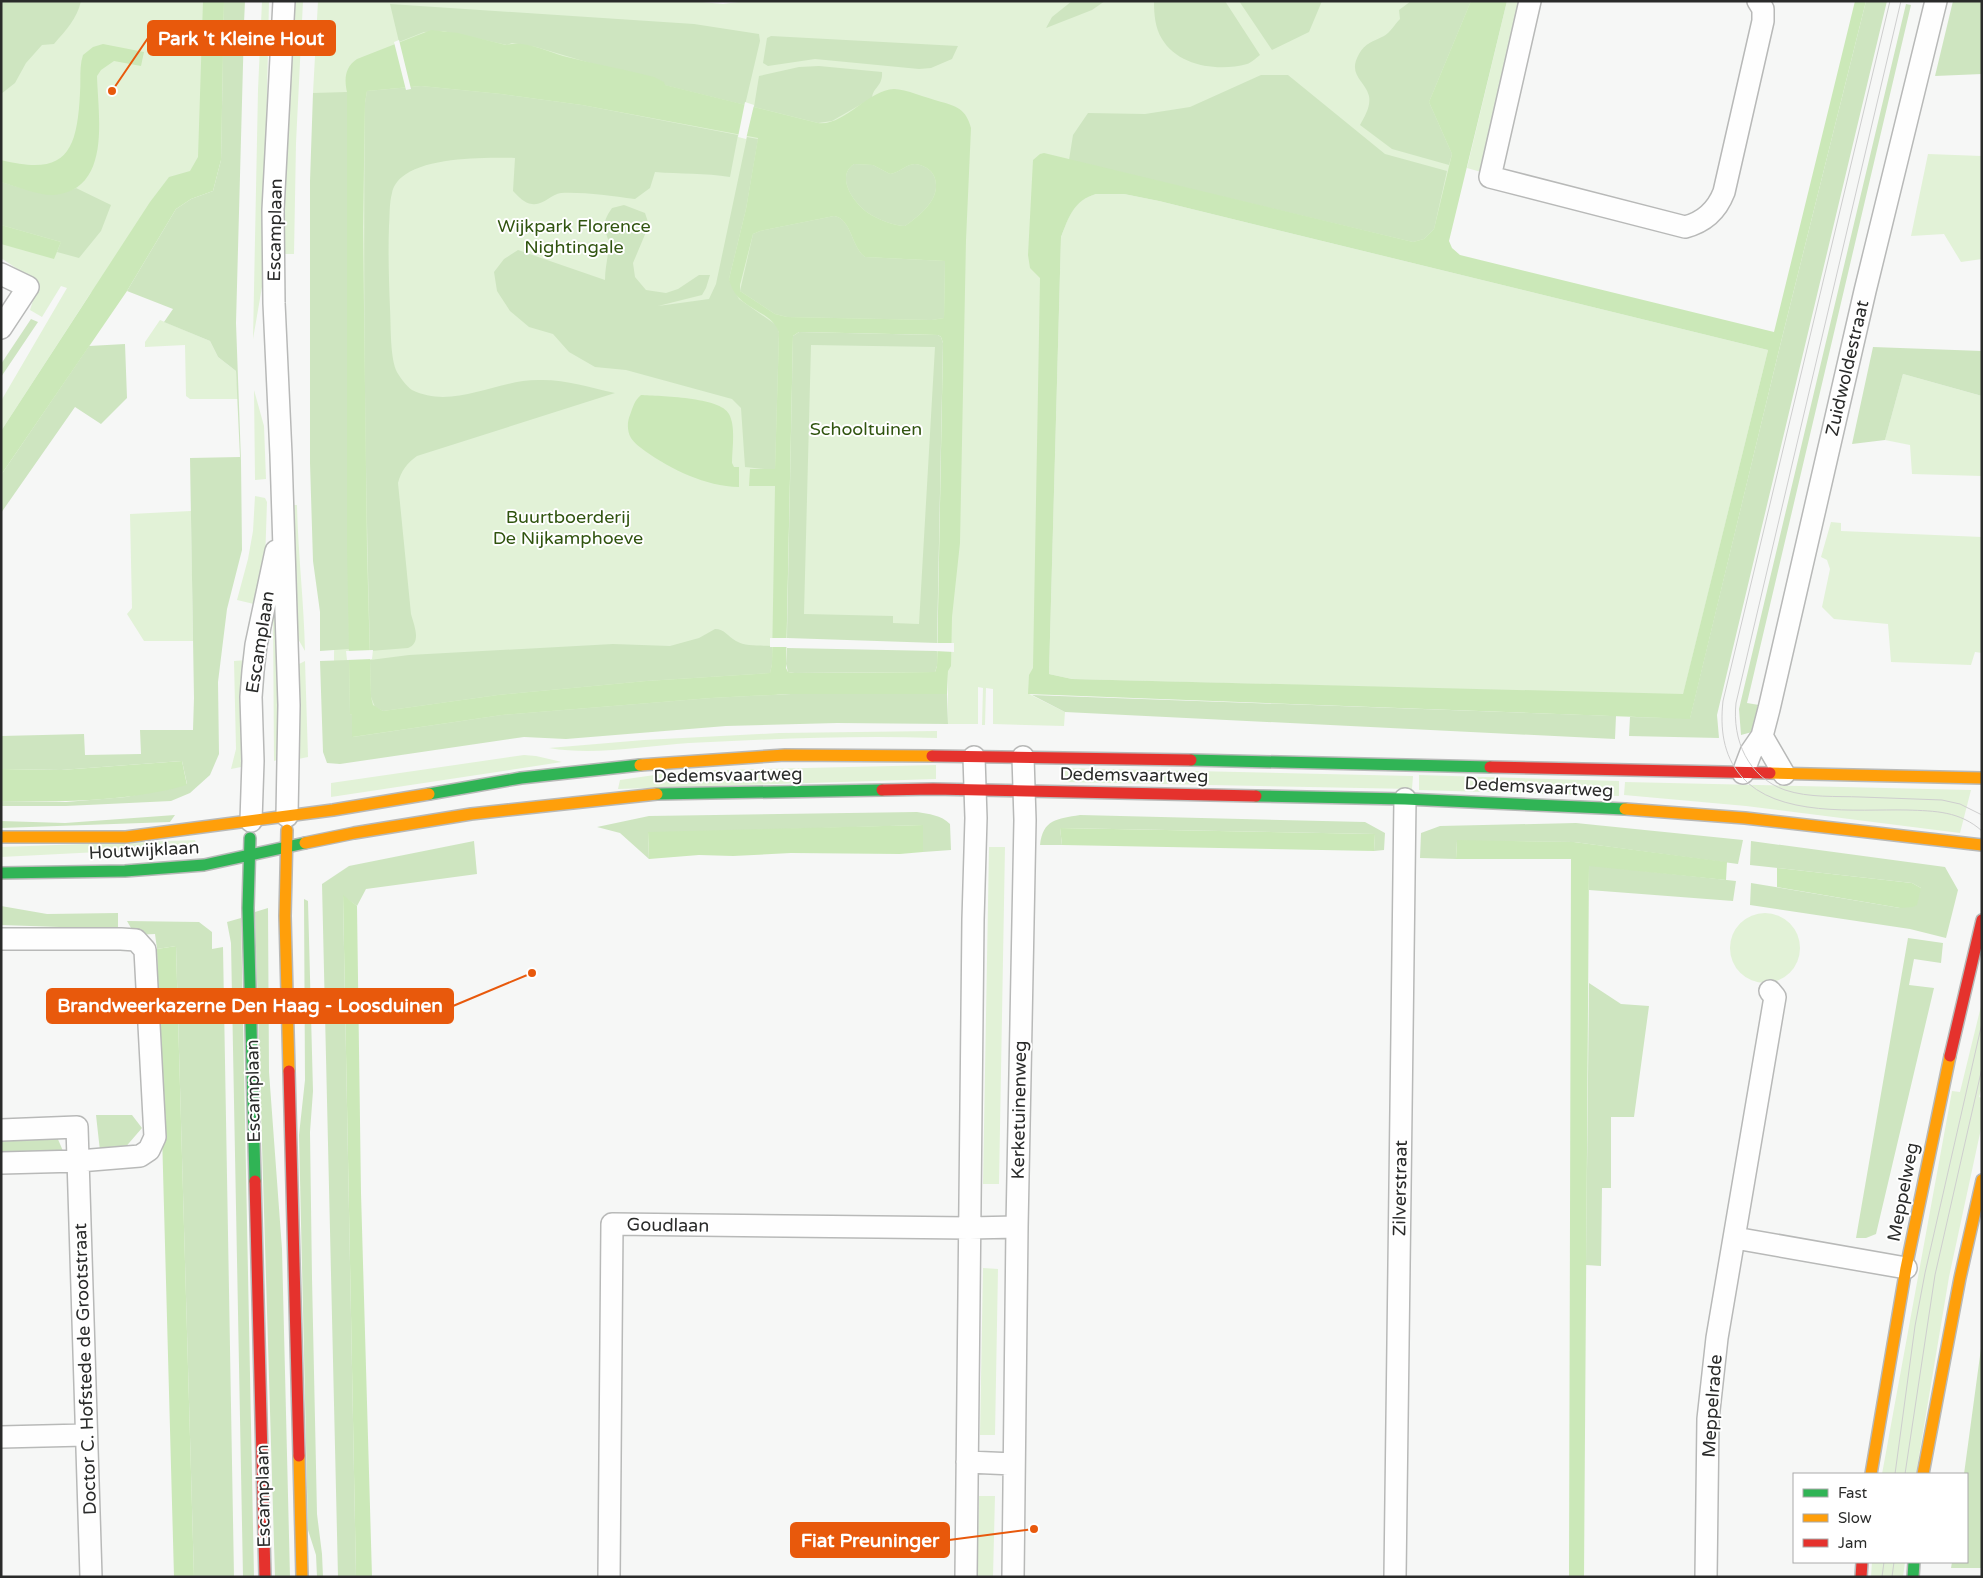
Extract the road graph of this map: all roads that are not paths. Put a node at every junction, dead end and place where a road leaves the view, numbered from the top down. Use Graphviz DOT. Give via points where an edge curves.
graph roads {
  1 [pos="284,1"];
  2 [pos="1530,1"];
  3 [pos="1758,1"];
  4 [pos="1936,1"];
  5 [pos="1,274"];
  6 [pos="1,328"];
  7 [pos="283,519"];
  8 [pos="1762,736"];
  9 [pos="974,757"];
  10 [pos="1023,757"];
  11 [pos="1744,774"];
  12 [pos="1784,774"];
  13 [pos="1982,778"];
  14 [pos="976,788"];
  15 [pos="1023,790"];
  16 [pos="1405,798"];
  17 [pos="287,816"];
  18 [pos="251,821"];
  19 [pos="1,837"];
  20 [pos="1982,845"];
  21 [pos="286,847"];
  22 [pos="250,855"];
  23 [pos="1,873"];
  24 [pos="1982,920"];
  25 [pos="1,940"];
  26 [pos="1770,991"];
  27 [pos="1,1130"];
  28 [pos="79,1161"];
  29 [pos="1,1163"];
  30 [pos="1982,1180"];
  31 [pos="1017,1227"];
  32 [pos="968,1228"];
  33 [pos="1735,1238"];
  34 [pos="1906,1268"];
  35 [pos="85,1435"];
  36 [pos="1,1437"];
  37 [pos="967,1462"];
  38 [pos="1014,1464"];
  39 [pos="1871,1473"];
  40 [pos="1923,1473"];
  41 [pos="1862,1563"];
  42 [pos="1914,1563"];
  43 [pos="91,1577"];
  44 [pos="265,1577"];
  45 [pos="302,1577"];
  46 [pos="609,1577"];
  47 [pos="966,1577"];
  48 [pos="1012,1577"];
  49 [pos="1395,1577"];
  50 [pos="1706,1577"];
  51 [pos="1861,1577"];
  52 [pos="1912,1577"];
  1 -- 7 [label="street, Escamplaan" via="274,210 274,303"];
  2 -- 3 [label="street" via="1490,177 1686,226 1696,224 1718,206 1724,192 1763,21 1763,9"];
  4 -- 8 [label="street, Zuidwoldestraat"];
  5 -- 6 [label="street" via="28,287"];
  7 -- 17 [label="street, Escamplaan" via="289,705"];
  7 -- 18 [label="street, Escamplaan" via="253,671"];
  8 -- 11 [label="street, Zuidwoldestraat" via="1751,752"];
  8 -- 12 [label="street"];
  9 -- 10 [label="main road, Dedemsvaartweg"];
  9 -- 14 [label="street"];
  9 -- 17 [label="main road, Dedemsvaartweg" via="785,755 642,765 492,781"];
  10 -- 11 [label="main road, Dedemsvaartweg"];
  10 -- 15 [label="street, Kerketuinenweg"];
  11 -- 12 [label="main road, Dedemsvaartweg"];
  12 -- 13 [label="main road, Dedemsvaartweg"];
  14 -- 15 [label="main road, Dedemsvaartweg"];
  14 -- 21 [label="main road, Dedemsvaartweg" via="646,794 471,814"];
  14 -- 32 [label="street"];
  15 -- 16 [label="main road, Dedemsvaartweg"];
  15 -- 31 [label="street, Kerketuinenweg"];
  16 -- 20 [label="main road, Dedemsvaartweg" via="1745,818"];
  16 -- 49 [label="street, Zilverstraat"];
  17 -- 18 [label="main road, Houtwijklaan"];
  17 -- 21 [label="main road, Escamplaan"];
  18 -- 19 [label="main road, Houtwijklaan" via="126,837"];
  18 -- 22 [label="main road, Escamplaan"];
  21 -- 22 [label="main road, Houtwijklaan"];
  21 -- 45 [label="main road, Escamplaan" via="285,916"];
  22 -- 23 [label="main road, Houtwijklaan" via="184,868"];
  22 -- 44 [label="main road, Escamplaan" via="248,908"];
  24 -- 34 [label="main road, Meppelweg" via="1942,1088"];
  25 -- 28 [label="street" via="122,939 136,940 146,950 155,1137 149,1150 140,1156"];
  26 -- 33 [label="street, Meppelrade" via="1775,997"];
  27 -- 28 [label="street, Doctor C. Hofstede de Grootstraat" via="77,1128"];
  28 -- 29 [label="street"];
  28 -- 35 [label="street, Doctor C. Hofstede de Grootstraat"];
  30 -- 40 [label="main road"];
  31 -- 32 [label="street, Goudlaan"];
  31 -- 38 [label="street, Kerketuinenweg"];
  32 -- 37 [label="street"];
  32 -- 46 [label="street, Goudlaan" via="612,1224"];
  33 -- 34 [label="street"];
  33 -- 50 [label="street, Meppelrade" via="1717,1338 1708,1420"];
  34 -- 39 [label="main road, Meppelweg"];
  35 -- 36 [label="street"];
  35 -- 43 [label="street, Doctor C. Hofstede de Grootstraat"];
  37 -- 38 [label="street"];
  37 -- 47 [label="street"];
  38 -- 48 [label="street, Kerketuinenweg"];
  41 -- 51 [label="main road"];
  42 -- 52 [label="main road"];
}
